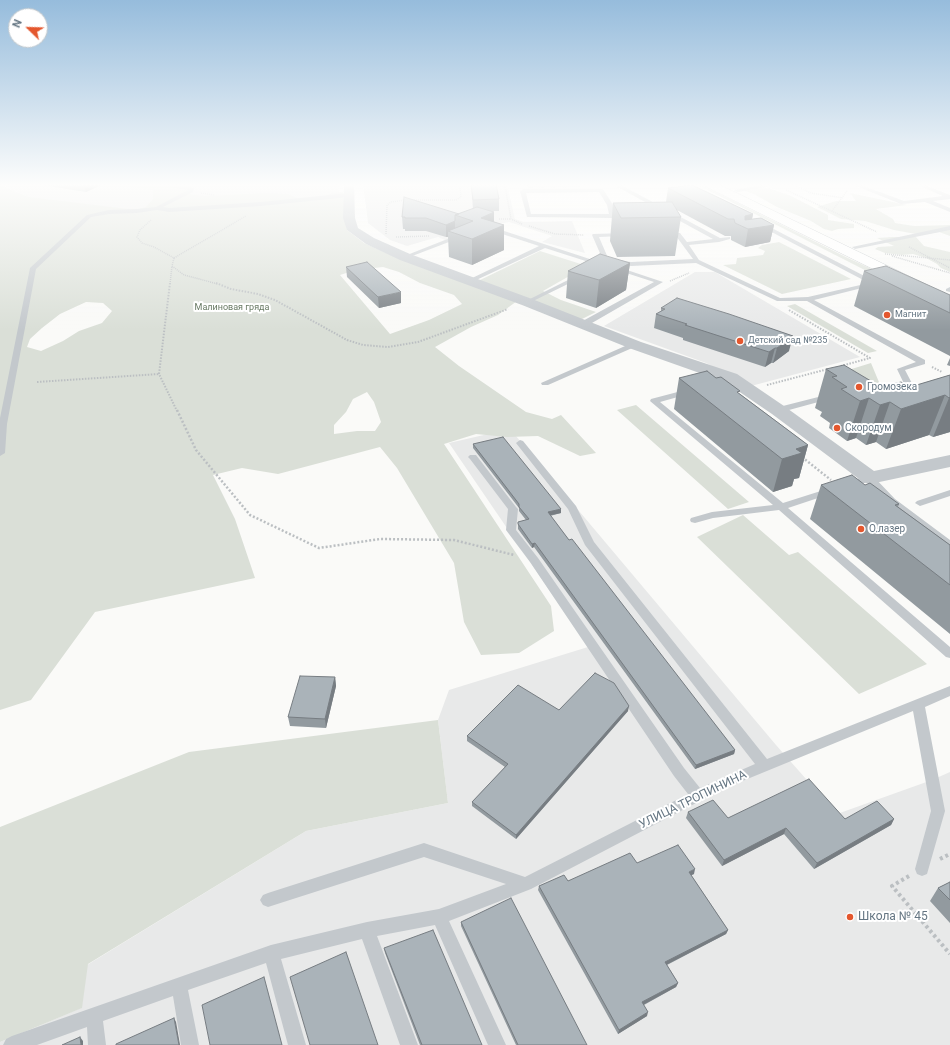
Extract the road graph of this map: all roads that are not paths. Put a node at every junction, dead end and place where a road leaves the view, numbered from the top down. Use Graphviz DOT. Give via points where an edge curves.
graph roads {
  1 [pos="71,233"];
  2 [pos="357,233"];
  3 [pos="467,233"];
  4 [pos="504,233"];
  5 [pos="706,233"];
  6 [pos="777,233"];
  7 [pos="816,233"];
  8 [pos="826,233"];
  9 [pos="926,233"];
  10 [pos="635,234"];
  11 [pos="656,234"];
  12 [pos="678,234"];
  13 [pos="728,238"];
  14 [pos="719,240"];
  15 [pos="685,244"];
  16 [pos="544,246"];
  17 [pos="855,247"];
  18 [pos="405,258"];
  19 [pos="697,262"];
  20 [pos="631,264"];
  21 [pos="632,273"];
  22 [pos="572,280"];
  23 [pos="470,281"];
  24 [pos="949,293"];
  25 [pos="808,299"];
  26 [pos="527,302"];
  27 [pos="582,325"];
  28 [pos="635,345"];
  29 [pos="731,378"];
  30 [pos="716,382"];
  31 [pos="545,383"];
  32 [pos="702,387"];
  33 [pos="898,397"];
  34 [pos="836,400"];
  35 [pos="778,410"];
  36 [pos="520,443"];
  37 [pos="0,453"];
  38 [pos="473,457"];
  39 [pos="950,461"];
  40 [pos="870,478"];
  41 [pos="950,493"];
  42 [pos="920,503"];
  43 [pos="781,507"];
  44 [pos="695,520"];
  45 [pos="950,545"];
  46 [pos="950,654"];
  47 [pos="950,691"];
  48 [pos="918,704"];
  49 [pos="765,766"];
  50 [pos="698,796"];
  51 [pos="922,869"];
  52 [pos="526,884"];
  53 [pos="268,900"];
  54 [pos="439,917"];
  55 [pos="367,930"];
  56 [pos="271,953"];
  57 [pos="178,985"];
  58 [pos="94,1016"];
  59 [pos="12,1045"];
  60 [pos="97,1045"];
  61 [pos="190,1045"];
  62 [pos="297,1045"];
  63 [pos="409,1045"];
  64 [pos="497,1045"];
  1 -- 37 [label="lane" via="33,268 2,424"];
  2 -- 18 [label="street"];
  3 -- 18 [label="lane"];
  4 -- 16 [label="lane"];
  5 -- 14 [label="lane"];
  6 -- 25 [label="lane" via="877,285"];
  7 -- 24 [label="main road"];
  8 -- 17 [label="main road"];
  9 -- 17 [label="lane"];
  10 -- 20 [label="lane" via="595,235 605,259"];
  11 -- 12 [label="lane"];
  12 -- 15 [label="lane"];
  13 -- 14 [label="lane"];
  14 -- 15 [label="lane"];
  15 -- 19 [label="lane"];
  16 -- 21 [label="lane"];
  16 -- 23 [label="lane"];
  17 -- 24 [label="main road"];
  18 -- 23 [label="street"];
  19 -- 20 [label="lane"];
  19 -- 25 [label="lane" via="779,300"];
  20 -- 21 [label="lane"];
  21 -- 27 [label="lane" via="660,282"];
  22 -- 26 [label="lane"];
  23 -- 26 [label="street"];
  25 -- 33 [label="lane" via="922,362 901,369 913,393"];
  26 -- 27 [label="street"];
  27 -- 28 [label="street"];
  28 -- 29 [label="street"];
  28 -- 31 [label="lane"];
  29 -- 30 [label="lane"];
  29 -- 35 [label="street"];
  32 -- 43 [label="lane" via="654,401"];
  34 -- 35 [label="lane" via="830,396"];
  35 -- 40 [label="street"];
  36 -- 49 [label="lane" via="573,508 589,543"];
  38 -- 50 [label="lane" via="513,509 511,530"];
  39 -- 40 [label="street"];
  40 -- 43 [label="lane"];
  40 -- 45 [label="lane" via="892,501"];
  41 -- 42 [label="lane"];
  43 -- 44 [label="lane" via="712,515"];
  43 -- 46 [label="lane"];
  47 -- 48 [label="lane, УЛИЦА ТРОПИНИНА"];
  48 -- 49 [label="lane, УЛИЦА ТРОПИНИНА"];
  48 -- 51 [label="lane" via="938,812"];
  49 -- 50 [label="lane, УЛИЦА ТРОПИНИНА"];
  50 -- 52 [label="lane, УЛИЦА ТРОПИНИНА"];
  52 -- 53 [label="lane" via="424,850"];
  52 -- 54 [label="lane, УЛИЦА ТРОПИНИНА"];
  54 -- 55 [label="lane, УЛИЦА ТРОПИНИНА"];
  54 -- 64 [label="lane"];
  55 -- 56 [label="lane, УЛИЦА ТРОПИНИНА"];
  55 -- 63 [label="lane"];
  56 -- 57 [label="lane, УЛИЦА ТРОПИНИНА"];
  56 -- 62 [label="lane"];
  57 -- 58 [label="lane, УЛИЦА ТРОПИНИНА"];
  57 -- 61 [label="lane"];
  58 -- 59 [label="lane, УЛИЦА ТРОПИНИНА"];
  58 -- 60 [label="lane"];
}
